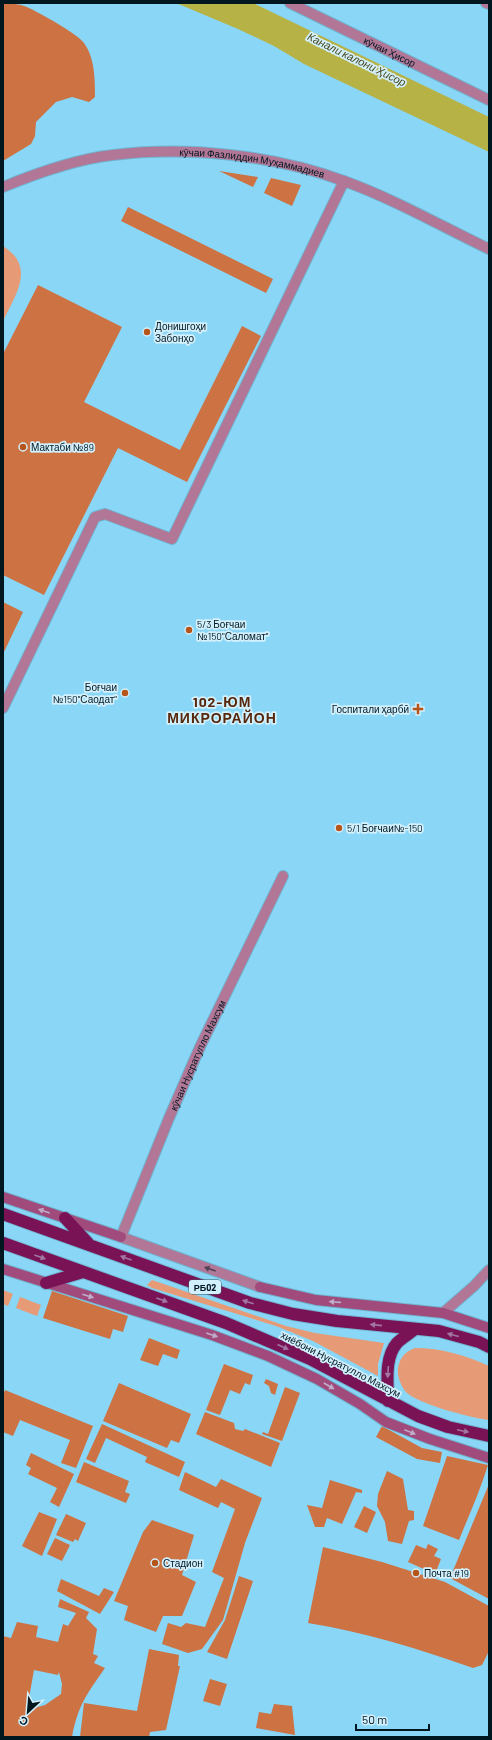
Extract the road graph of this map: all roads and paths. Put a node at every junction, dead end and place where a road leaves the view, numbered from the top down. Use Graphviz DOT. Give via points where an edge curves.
graph roads {
  1 [pos="290,3"];
  2 [pos="486,3"];
  3 [pos="489,4"];
  4 [pos="489,100"];
  5 [pos="344,181"];
  6 [pos="3,187"];
  7 [pos="489,249"];
  8 [pos="3,708"];
  9 [pos="283,876"];
  10 [pos="3,1197"];
  11 [pos="3,1214"];
  12 [pos="65,1218"];
  13 [pos="121,1237"];
  14 [pos="3,1244"];
  15 [pos="89,1244"];
  16 [pos="3,1269"];
  17 [pos="489,1270"];
  18 [pos="83,1272"];
  19 [pos="46,1283"];
  20 [pos="443,1313"];
  21 [pos="489,1328"];
  22 [pos="415,1329"];
  23 [pos="489,1347"];
  24 [pos="388,1402"];
  25 [pos="489,1436"];
  26 [pos="489,1458"];
  1 -- 4 [label="street, кӯчаи Ҳисор"];
  2 -- 3 [label="street"];
  5 -- 6 [label="street, кӯчаи Фазлиддин Муҳаммадиев" via="296,167 246,157 182,152 113,155 74,163"];
  5 -- 7 [label="street, кӯчаи Фазлиддин Муҳаммадиев"];
  5 -- 8 [label="street" via="172,539 105,514 95,518"];
  9 -- 13 [label="street, кӯчаи Нусратулло Махсум" via="200,1047"];
  12 -- 10 [label="street, one-way"];
  11 -- 15 [label="highway, РБ02"];
  12 -- 13 [label="street"];
  12 -- 15 [label="highway"];
  20 -- 13 [label="street, one-way" via="316,1300 260,1287"];
  14 -- 18 [label="highway, хиёбони Нусратулло Махсум / РБ02, one-way"];
  22 -- 15 [label="highway, РБ02, one-way" via="337,1321 293,1314 250,1303"];
  16 -- 19 [label="street"];
  17 -- 20 [label="street"];
  18 -- 19 [label="highway"];
  18 -- 24 [label="highway, хиёбони Нусратулло Махсум / РБ02, one-way" via="226,1323 279,1345"];
  19 -- 26 [label="street, one-way" via="212,1335 268,1356 317,1379 386,1422 430,1440"];
  20 -- 21 [label="street"];
  23 -- 22 [label="highway, РБ02, one-way" via="480,1342 439,1331"];
  22 -- 24 [label="highway, one-way" via="397,1343 391,1356 387,1371"];
  24 -- 25 [label="highway, хиёбони Нусратулло Махсум / РБ02, one-way" via="448,1427"];
}
